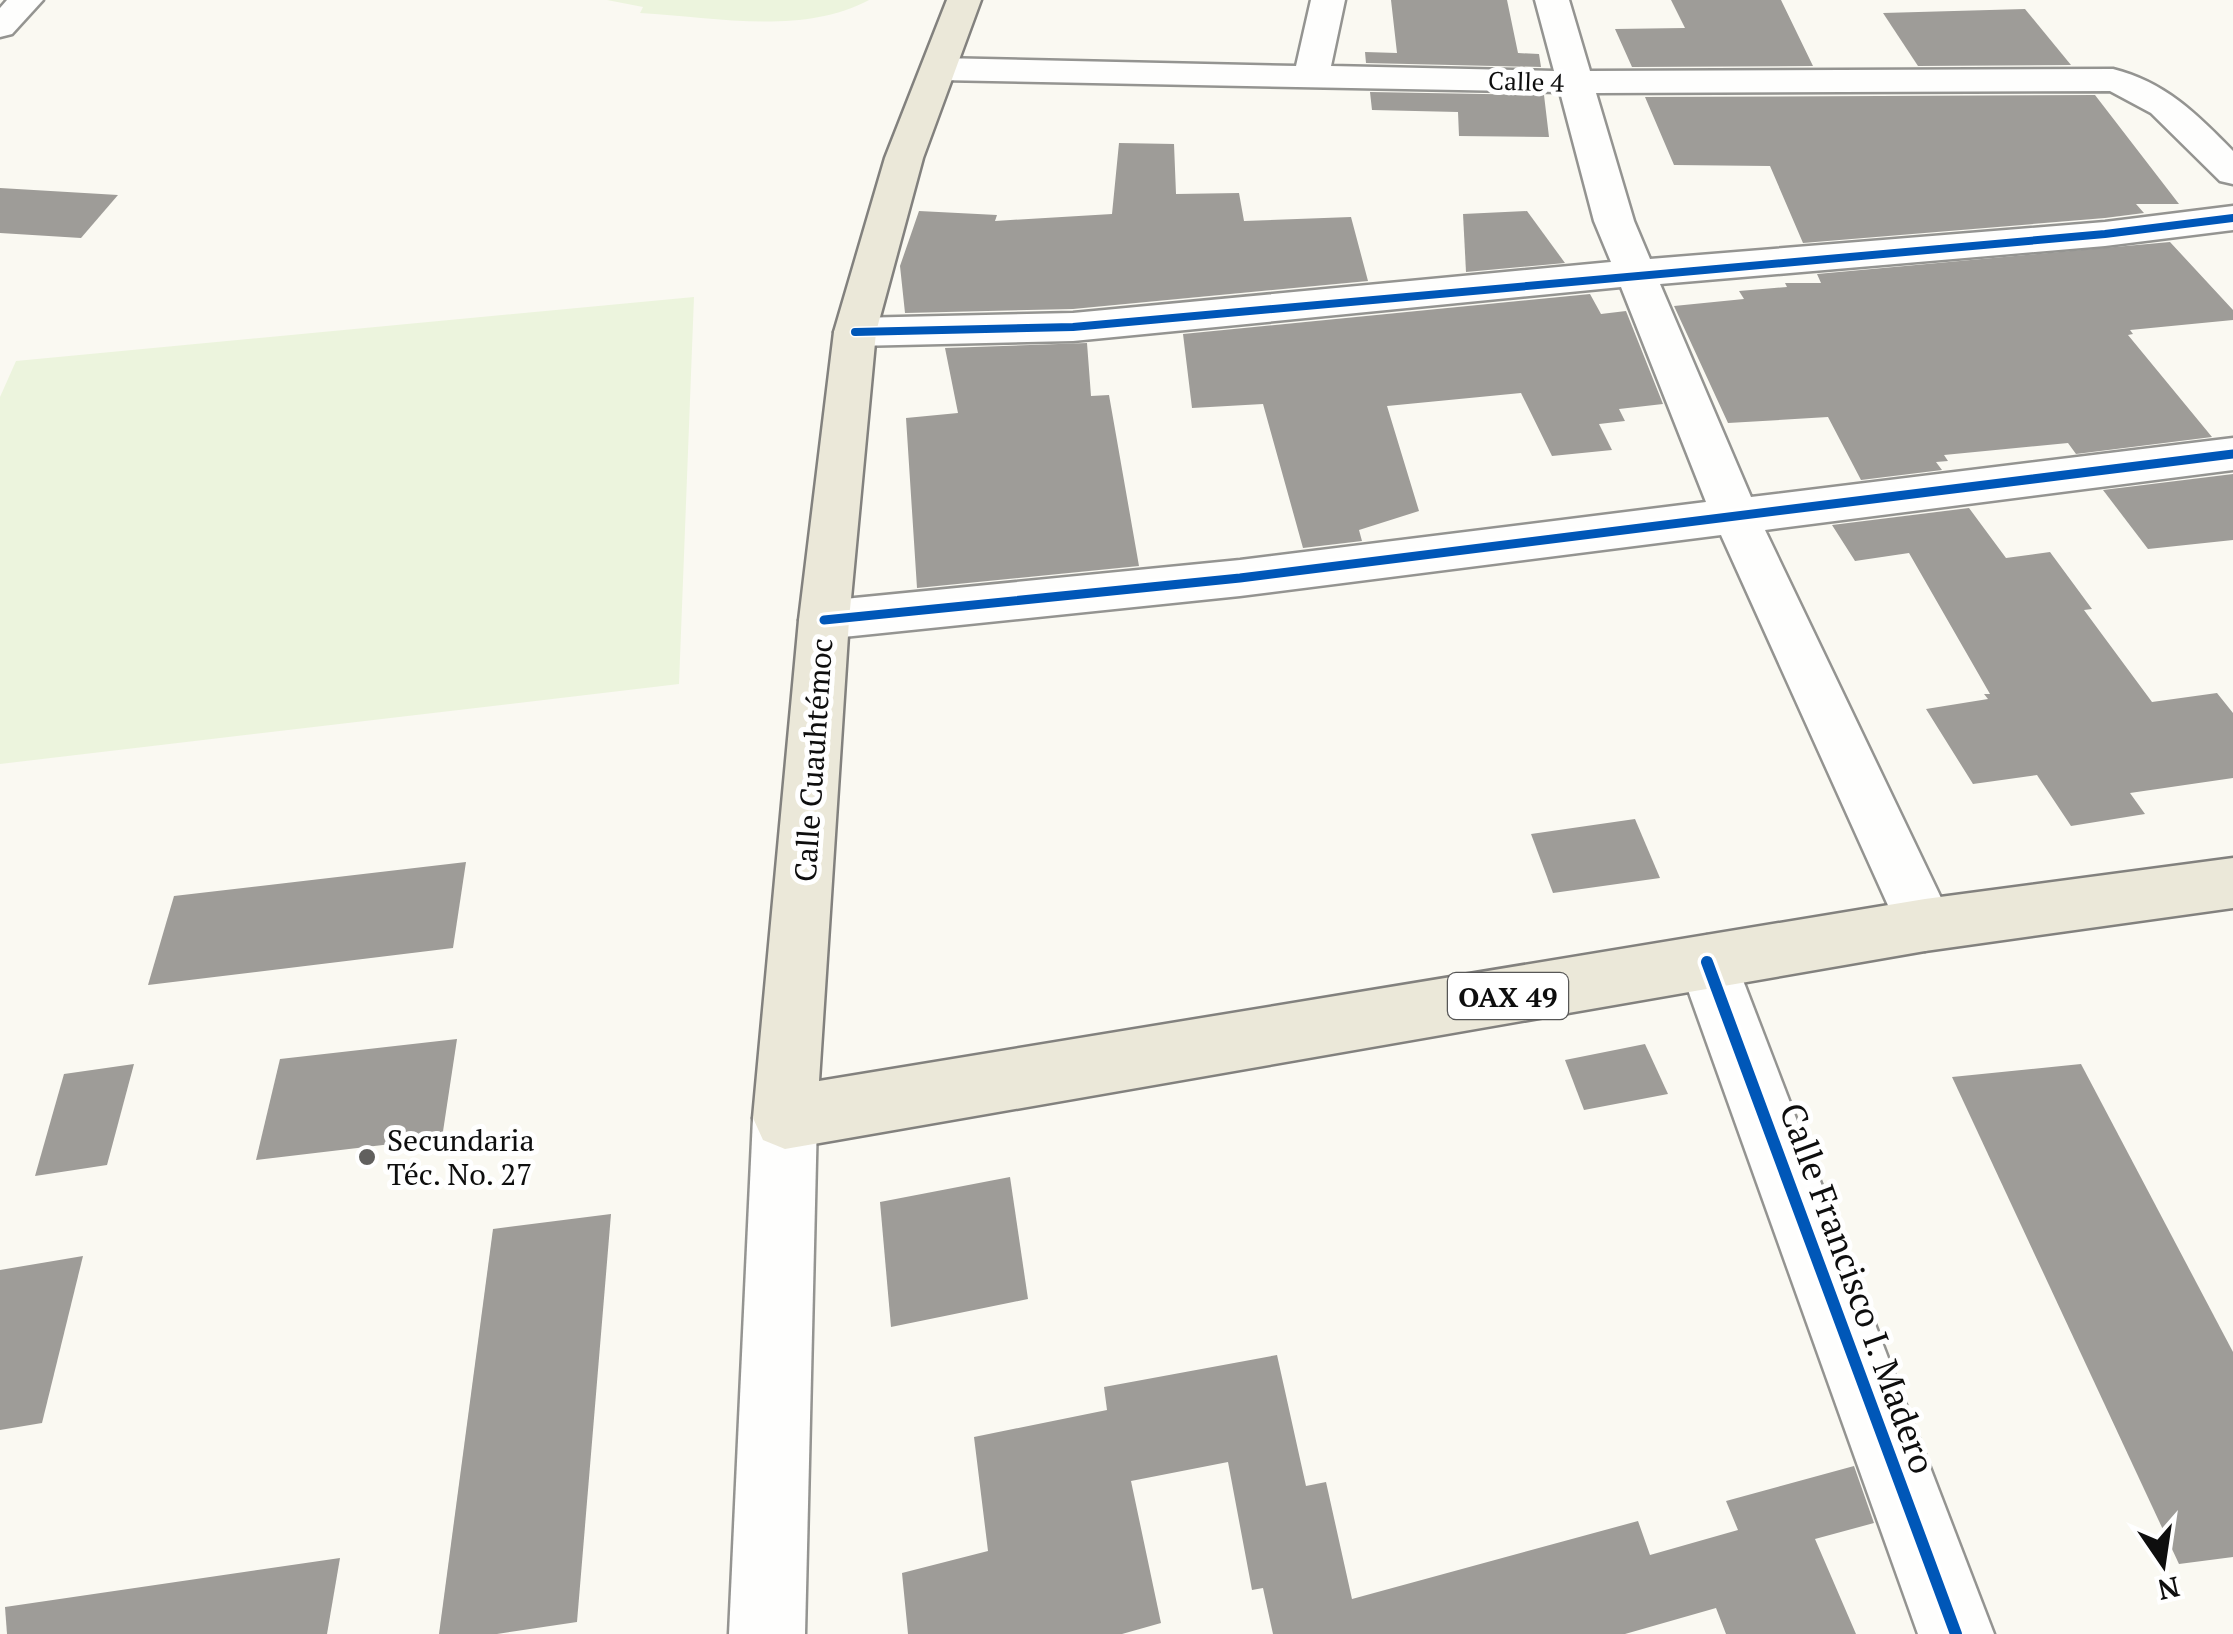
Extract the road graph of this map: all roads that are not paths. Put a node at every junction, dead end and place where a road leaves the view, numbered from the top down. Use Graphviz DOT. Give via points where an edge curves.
graph roads {
  1 [pos="26,0"];
  2 [pos="964,0"];
  3 [pos="1328,0"];
  4 [pos="1552,0"];
  5 [pos="0,27"];
  6 [pos="940,68"];
  7 [pos="1312,74"];
  8 [pos="1574,82"];
  9 [pos="2233,173"];
  10 [pos="2233,218"];
  11 [pos="1636,273"];
  12 [pos="855,332"];
  13 [pos="2233,454"];
  14 [pos="1734,513"];
  15 [pos="824,620"];
  16 [pos="2233,883"];
  17 [pos="1925,925"];
  18 [pos="1707,962"];
  19 [pos="785,1118"];
  20 [pos="768,1634"];
  21 [pos="1956,1634"];
  1 -- 5 [label="street"];
  2 -- 6 [label="main road, Calle Cuauhtémoc"];
  3 -- 7 [label="street"];
  4 -- 8 [label="street"];
  6 -- 7 [label="street, Calle 4"];
  6 -- 12 [label="main road, Calle Cuauhtémoc" via="904,158"];
  7 -- 8 [label="street, Calle 4"];
  8 -- 9 [label="street, Calle 4" via="2113,80 2159,99"];
  8 -- 11 [label="street"];
  10 -- 11 [label="street"];
  11 -- 12 [label="street" via="1073,327"];
  11 -- 14 [label="street"];
  12 -- 15 [label="main road, Calle Cuauhtémoc"];
  13 -- 14 [label="street"];
  14 -- 15 [label="street" via="1240,578"];
  14 -- 17 [label="street"];
  15 -- 19 [label="main road, Calle Cuauhtémoc"];
  16 -- 17 [label="main road, OAX 49"];
  17 -- 18 [label="main road, OAX 49"];
  18 -- 19 [label="main road, OAX 49"];
  18 -- 21 [label="street, Calle Francisco I. Madero"];
  19 -- 20 [label="street"];
}
